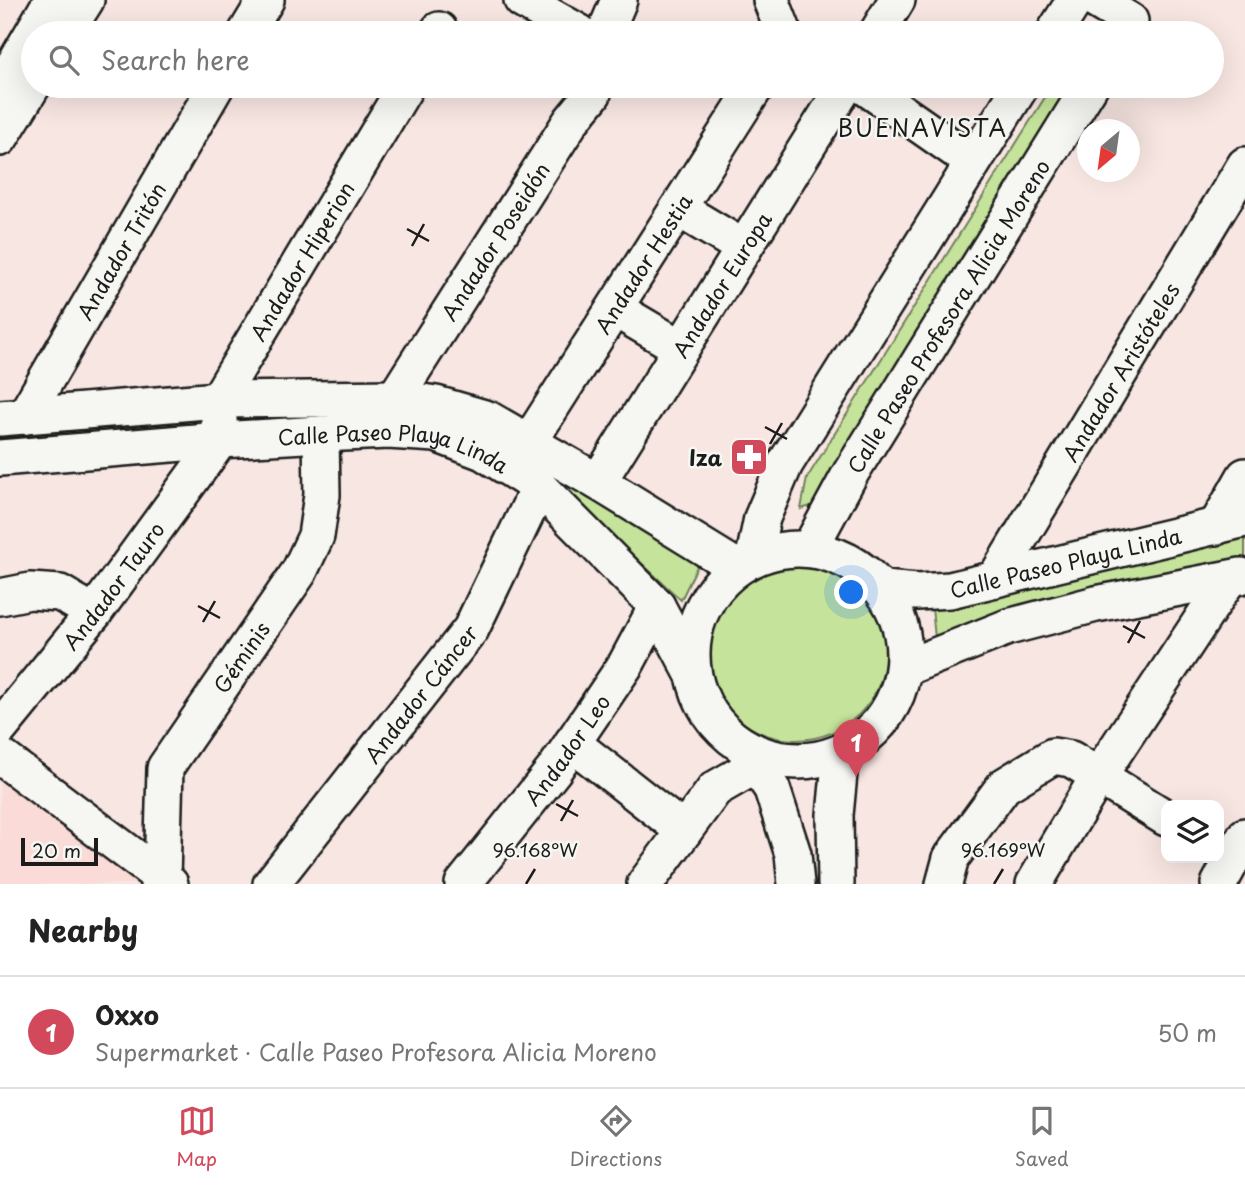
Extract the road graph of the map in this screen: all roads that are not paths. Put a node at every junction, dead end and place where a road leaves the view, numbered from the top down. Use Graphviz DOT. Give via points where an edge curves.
graph roads {
  1 [pos="52,0"];
  2 [pos="86,0"];
  3 [pos="266,0"];
  4 [pos="522,0"];
  5 [pos="619,0"];
  6 [pos="771,0"];
  7 [pos="898,0"];
  8 [pos="1075,0"];
  9 [pos="1095,0"];
  10 [pos="1132,18"];
  11 [pos="40,21"];
  12 [pos="73,21"];
  13 [pos="253,21"];
  14 [pos="559,21"];
  15 [pos="610,21"];
  16 [pos="779,21"];
  17 [pos="885,21"];
  18 [pos="1062,21"];
  19 [pos="21,53"];
  20 [pos="0,89"];
  21 [pos="25,98"];
  22 [pos="209,98"];
  23 [pos="399,98"];
  24 [pos="590,98"];
  25 [pos="748,98"];
  26 [pos="838,98"];
  27 [pos="881,98"];
  28 [pos="1013,98"];
  29 [pos="1083,98"];
  30 [pos="0,138"];
  31 [pos="973,162"];
  32 [pos="1245,164"];
  33 [pos="679,209"];
  34 [pos="744,248"];
  35 [pos="615,309"];
  36 [pos="681,348"];
  37 [pos="395,398"];
  38 [pos="218,400"];
  39 [pos="13,417"];
  40 [pos="321,434"];
  41 [pos="220,440"];
  42 [pos="529,442"];
  43 [pos="0,458"];
  44 [pos="1245,476"];
  45 [pos="598,482"];
  46 [pos="539,487"];
  47 [pos="1230,523"];
  48 [pos="810,548"];
  49 [pos="745,562"];
  50 [pos="1236,578"];
  51 [pos="995,579"];
  52 [pos="883,589"];
  53 [pos="0,597"];
  54 [pos="657,606"];
  55 [pos="94,613"];
  56 [pos="905,668"];
  57 [pos="692,672"];
  58 [pos="0,728"];
  59 [pos="572,743"];
  60 [pos="841,753"];
  61 [pos="0,756"];
  62 [pos="749,756"];
  63 [pos="1098,777"];
  64 [pos="1161,815"];
  65 [pos="684,831"];
  66 [pos="163,882"];
  67 [pos="271,884"];
  68 [pos="463,884"];
  69 [pos="645,884"];
  70 [pos="796,884"];
  71 [pos="836,884"];
  72 [pos="944,884"];
  73 [pos="1034,884"];
  1 -- 11 [label="street"];
  2 -- 12 [label="street"];
  3 -- 13 [label="street"];
  4 -- 14 [label="street"];
  5 -- 15 [label="street"];
  6 -- 16 [label="street"];
  7 -- 17 [label="street"];
  8 -- 18 [label="street"];
  9 -- 10 [label="street"];
  19 -- 20 [label="street"];
  21 -- 30 [label="street"];
  22 -- 39 [label="street, Andador Tritón"];
  23 -- 38 [label="street, Andador Hiperion"];
  24 -- 37 [label="street, Andador Poseidón"];
  25 -- 33 [label="street, Andador Hestia"];
  26 -- 34 [label="street, Andador Europa"];
  27 -- 31 [label="street"];
  28 -- 31 [label="street"];
  29 -- 48 [label="street, Calle Paseo Profesora Alicia Moreno" via="857,462"];
  31 -- 49 [label="street" via="785,464"];
  32 -- 51 [label="street, Andador Aristóteles"];
  33 -- 34 [label="street"];
  33 -- 35 [label="street, Andador Hestia"];
  34 -- 36 [label="street, Andador Europa"];
  35 -- 36 [label="street"];
  35 -- 42 [label="street, Andador Hestia"];
  36 -- 45 [label="street, Andador Europa"];
  37 -- 38 [label="street, Calle Paseo Playa Linda"];
  37 -- 42 [label="street, Calle Paseo Playa Linda" via="488,419"];
  38 -- 39 [label="street, Calle Paseo Playa Linda"];
  38 -- 41 [label="street"];
  40 -- 41 [label="street, Calle Paseo Playa Linda"];
  40 -- 46 [label="street, Calle Paseo Playa Linda" via="436,434 483,452"];
  40 -- 66 [label="street, Géminis" via="322,495 316,536 299,572 165,768"];
  41 -- 43 [label="street, Calle Paseo Playa Linda"];
  41 -- 55 [label="street, Andador Tauro"];
  42 -- 45 [label="street, Calle Paseo Playa Linda"];
  44 -- 47 [label="street"];
  45 -- 49 [label="street, Calle Paseo Playa Linda"];
  46 -- 54 [label="street, Calle Paseo Playa Linda"];
  46 -- 67 [label="street, Andador Cáncer" via="471,629"];
  47 -- 51 [label="street, Calle Paseo Playa Linda"];
  48 -- 49 [label="street" via="781,549"];
  48 -- 52 [label="street" via="838,555"];
  49 -- 57 [label="street" via="708,595 693,632"];
  50 -- 56 [label="street" via="1096,604 1008,627"];
  50 -- 63 [label="street"];
  51 -- 52 [label="street, Calle Paseo Playa Linda" via="950,590"];
  52 -- 56 [label="street" via="897,613"];
  53 -- 55 [label="street" via="30,591 60,593"];
  54 -- 57 [label="street, Calle Paseo Playa Linda"];
  54 -- 59 [label="street, Andador Leo" via="626,664"];
  55 -- 58 [label="street, Andador Tauro"];
  56 -- 60 [label="street" via="898,695 884,719 865,739"];
  57 -- 62 [label="street" via="707,710"];
  59 -- 65 [label="street"];
  59 -- 68 [label="street, Andador Leo"];
  60 -- 62 [label="street" via="808,761"];
  60 -- 71 [label="street" via="835,815"];
  61 -- 66 [label="street"];
  62 -- 65 [label="street" via="715,789"];
  62 -- 70 [label="street" via="772,789 793,855"];
  63 -- 64 [label="street"];
  63 -- 72 [label="street" via="1070,759 1054,756 1004,786 951,858"];
  63 -- 73 [label="street"];
  65 -- 69 [label="street"];
}
